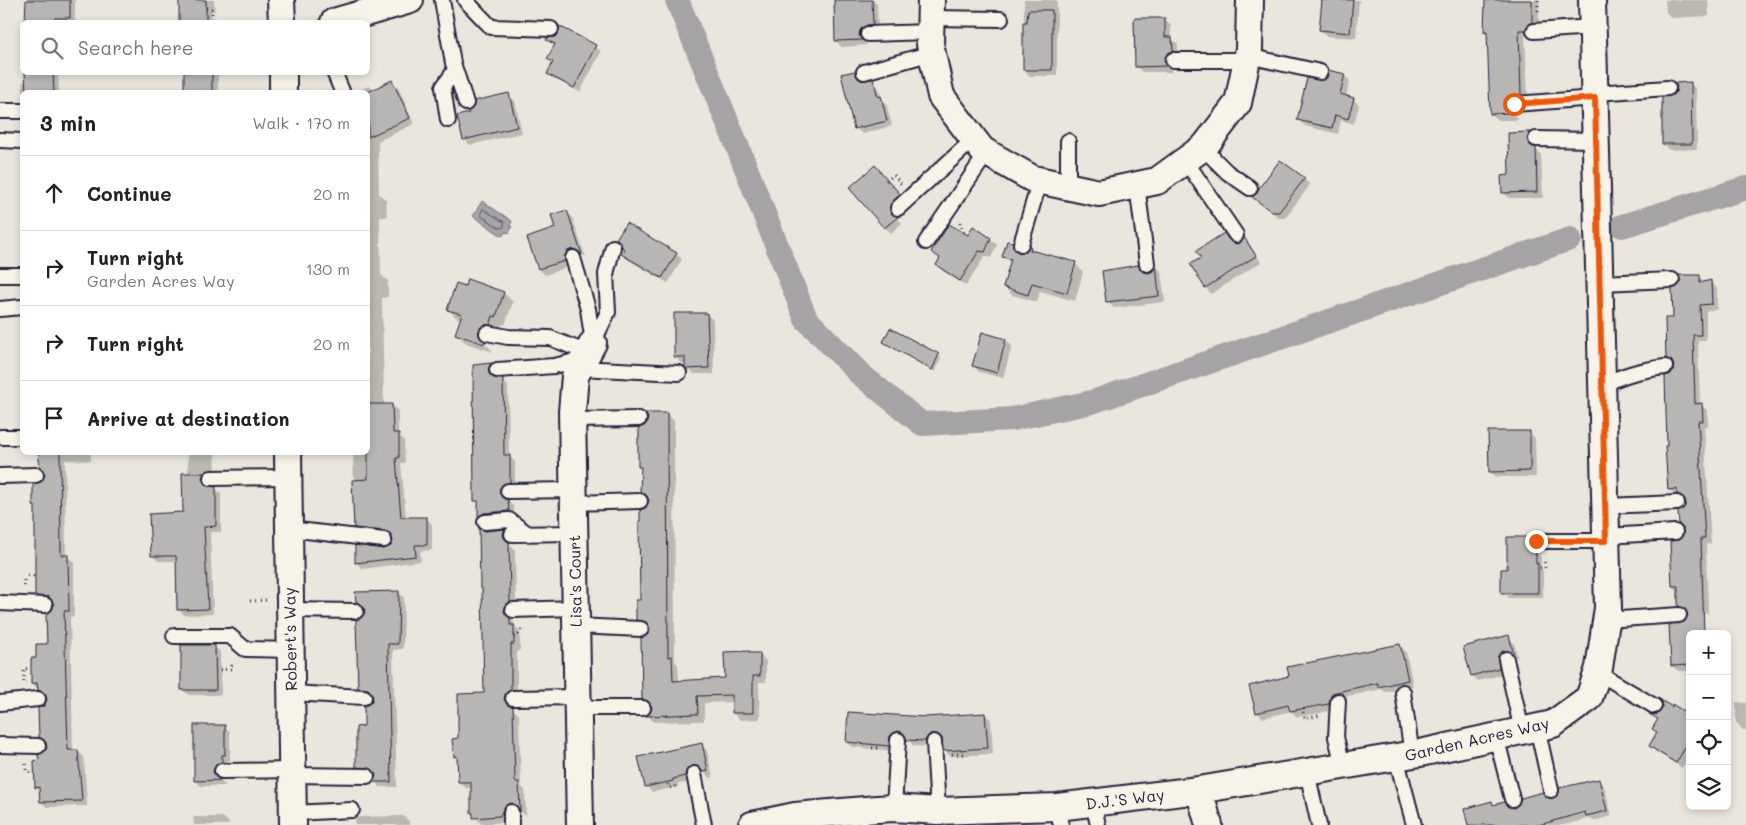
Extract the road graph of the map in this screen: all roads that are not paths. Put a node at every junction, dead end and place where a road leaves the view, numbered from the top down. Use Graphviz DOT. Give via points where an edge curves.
graph roads {
  1 [pos="281,0"];
  2 [pos="410,0"];
  3 [pos="442,0"];
  4 [pos="465,0"];
  5 [pos="1250,0"];
  6 [pos="1592,0"];
  7 [pos="1001,19"];
  8 [pos="282,20"];
  9 [pos="341,20"];
  10 [pos="931,26"];
  11 [pos="1593,27"];
  12 [pos="551,28"];
  13 [pos="1534,31"];
  14 [pos="868,34"];
  15 [pos="1247,58"];
  16 [pos="1173,60"];
  17 [pos="455,70"];
  18 [pos="864,72"];
  19 [pos="1320,72"];
  20 [pos="283,75"];
  21 [pos="335,75"];
  22 [pos="1668,88"];
  23 [pos="283,90"];
  24 [pos="342,90"];
  25 [pos="1595,95"];
  26 [pos="466,103"];
  27 [pos="1514,104"];
  28 [pos="0,111"];
  29 [pos="20,111"];
  30 [pos="448,120"];
  31 [pos="1536,139"];
  32 [pos="0,140"];
  33 [pos="1596,140"];
  34 [pos="20,141"];
  35 [pos="1068,142"];
  36 [pos="981,146"];
  37 [pos="1194,154"];
  38 [pos="1040,180"];
  39 [pos="1137,185"];
  40 [pos="1068,186"];
  41 [pos="1250,188"];
  42 [pos="898,208"];
  43 [pos="1236,235"];
  44 [pos="926,242"];
  45 [pos="1021,244"];
  46 [pos="613,247"];
  47 [pos="573,258"];
  48 [pos="1147,264"];
  49 [pos="0,275"];
  50 [pos="20,275"];
  51 [pos="1672,280"];
  52 [pos="1600,283"];
  53 [pos="20,307"];
  54 [pos="0,308"];
  55 [pos="487,333"];
  56 [pos="586,356"];
  57 [pos="1665,367"];
  58 [pos="497,370"];
  59 [pos="679,373"];
  60 [pos="1602,386"];
  61 [pos="639,419"];
  62 [pos="572,420"];
  63 [pos="0,437"];
  64 [pos="20,437"];
  65 [pos="288,465"];
  66 [pos="36,475"];
  67 [pos="0,476"];
  68 [pos="211,478"];
  69 [pos="508,491"];
  70 [pos="574,496"];
  71 [pos="640,502"];
  72 [pos="1676,503"];
  73 [pos="1606,506"];
  74 [pos="485,522"];
  75 [pos="289,529"];
  76 [pos="1675,532"];
  77 [pos="574,533"];
  78 [pos="512,534"];
  79 [pos="528,534"];
  80 [pos="1606,539"];
  81 [pos="384,540"];
  82 [pos="1536,541"];
  83 [pos="0,603"];
  84 [pos="45,606"];
  85 [pos="290,610"];
  86 [pos="513,610"];
  87 [pos="356,611"];
  88 [pos="1679,615"];
  89 [pos="576,617"];
  90 [pos="1606,620"];
  91 [pos="641,629"];
  92 [pos="174,636"];
  93 [pos="290,650"];
  94 [pos="1506,659"];
  95 [pos="1597,672"];
  96 [pos="1403,692"];
  97 [pos="291,693"];
  98 [pos="364,697"];
  99 [pos="513,698"];
  100 [pos="38,699"];
  101 [pos="1338,701"];
  102 [pos="0,703"];
  103 [pos="577,703"];
  104 [pos="1654,706"];
  105 [pos="642,708"];
  106 [pos="1530,729"];
  107 [pos="1496,736"];
  108 [pos="898,740"];
  109 [pos="934,742"];
  110 [pos="0,745"];
  111 [pos="38,746"];
  112 [pos="1404,756"];
  113 [pos="1344,766"];
  114 [pos="222,772"];
  115 [pos="1307,772"];
  116 [pos="292,773"];
  117 [pos="694,774"];
  118 [pos="367,776"];
  119 [pos="1200,790"];
  120 [pos="1551,790"];
  121 [pos="1512,799"];
  122 [pos="894,808"];
  123 [pos="352,810"];
  124 [pos="938,811"];
  125 [pos="1095,814"];
  126 [pos="1059,816"];
  127 [pos="986,817"];
  128 [pos="293,819"];
  129 [pos="580,825"];
  130 [pos="704,825"];
  131 [pos="752,825"];
  132 [pos="1209,825"];
  133 [pos="1320,825"];
  134 [pos="1414,825"];
  1 -- 8 [label="street"];
  2 -- 9 [label="street"];
  3 -- 17 [label="lane"];
  4 -- 12 [label="lane" via="490,27"];
  5 -- 15 [label="street"];
  6 -- 11 [label="street, Garden Acres Way"];
  7 -- 10 [label="lane"];
  10 -- 14 [label="lane"];
  10 -- 18 [label="lane"];
  10 -- 36 [label="street" via="941,96"];
  11 -- 13 [label="lane"];
  11 -- 25 [label="street, Garden Acres Way"];
  15 -- 16 [label="lane"];
  15 -- 19 [label="lane"];
  15 -- 37 [label="street" via="1238,103"];
  17 -- 26 [label="lane"];
  17 -- 30 [label="lane" via="443,87"];
  20 -- 23 [label="street"];
  21 -- 24 [label="lane"];
  22 -- 25 [label="lane"];
  25 -- 27 [label="lane"];
  25 -- 33 [label="street, Garden Acres Way"];
  28 -- 29 [label="lane"];
  31 -- 33 [label="lane"];
  32 -- 34 [label="lane"];
  33 -- 52 [label="street, Garden Acres Way"];
  35 -- 40 [label="lane"];
  36 -- 38 [label="street"];
  36 -- 42 [label="lane"];
  36 -- 44 [label="lane"];
  37 -- 39 [label="street" via="1157,181"];
  37 -- 41 [label="lane"];
  37 -- 43 [label="lane"];
  38 -- 40 [label="street"];
  38 -- 45 [label="lane"];
  39 -- 40 [label="street" via="1099,193"];
  39 -- 48 [label="lane"];
  46 -- 56 [label="lane" via="606,274 608,312"];
  47 -- 56 [label="lane" via="588,309"];
  49 -- 50 [label="lane"];
  51 -- 52 [label="lane"];
  52 -- 60 [label="street, Garden Acres Way"];
  53 -- 54 [label="lane"];
  55 -- 56 [label="lane" via="550,338"];
  56 -- 58 [label="lane" via="554,366"];
  56 -- 59 [label="lane"];
  56 -- 62 [label="street, Lisa's Court" via="575,376"];
  57 -- 60 [label="lane" via="1638,370"];
  60 -- 73 [label="street, Garden Acres Way"];
  61 -- 62 [label="lane"];
  62 -- 70 [label="street, Lisa's Court"];
  63 -- 64 [label="lane"];
  65 -- 68 [label="lane"];
  65 -- 75 [label="street, Robert's Way"];
  66 -- 67 [label="lane"];
  69 -- 70 [label="lane"];
  70 -- 71 [label="lane"];
  70 -- 77 [label="street, Lisa's Court"];
  72 -- 73 [label="lane"];
  73 -- 80 [label="street, Garden Acres Way"];
  74 -- 79 [label="lane" via="509,520"];
  75 -- 81 [label="lane"];
  75 -- 85 [label="street, Robert's Way"];
  76 -- 80 [label="lane"];
  77 -- 79 [label="lane"];
  77 -- 89 [label="street, Lisa's Court"];
  78 -- 79 [label="lane"];
  80 -- 82 [label="lane"];
  80 -- 90 [label="street, Garden Acres Way"];
  83 -- 84 [label="lane"];
  85 -- 87 [label="lane"];
  85 -- 93 [label="street, Robert's Way"];
  86 -- 89 [label="lane"];
  88 -- 90 [label="lane"];
  89 -- 91 [label="lane"];
  89 -- 103 [label="street, Lisa's Court"];
  90 -- 95 [label="street, Garden Acres Way"];
  92 -- 93 [label="lane" via="230,636 245,649"];
  93 -- 97 [label="street, Robert's Way"];
  94 -- 106 [label="lane"];
  95 -- 104 [label="lane"];
  95 -- 106 [label="street, Garden Acres Way" via="1589,698 1553,724"];
  96 -- 112 [label="lane"];
  97 -- 98 [label="lane"];
  97 -- 116 [label="street, Robert's Way"];
  99 -- 103 [label="lane"];
  100 -- 102 [label="lane"];
  101 -- 113 [label="lane" via="1336,737"];
  103 -- 105 [label="lane"];
  103 -- 129 [label="street, Lisa's Court"];
  106 -- 107 [label="street, Garden Acres Way"];
  106 -- 120 [label="lane"];
  107 -- 112 [label="street, Garden Acres Way"];
  107 -- 121 [label="lane"];
  108 -- 122 [label="lane"];
  109 -- 124 [label="lane"];
  110 -- 111 [label="lane"];
  112 -- 113 [label="street, Garden Acres Way"];
  112 -- 134 [label="lane"];
  113 -- 115 [label="street, Garden Acres Way"];
  114 -- 116 [label="lane"];
  115 -- 119 [label="street, Garden Acres Way"];
  115 -- 133 [label="lane"];
  116 -- 118 [label="lane"];
  116 -- 128 [label="street, Robert's Way"];
  117 -- 130 [label="lane"];
  119 -- 125 [label="street, D.J.'S Way"];
  119 -- 132 [label="street"];
  122 -- 124 [label="street, D.J.'S Way"];
  122 -- 131 [label="street, D.J.'S Way" via="795,816"];
  123 -- 128 [label="lane"];
  124 -- 127 [label="street, D.J.'S Way"];
  125 -- 126 [label="street, D.J.'S Way"];
  126 -- 127 [label="street, D.J.'S Way"];
}
